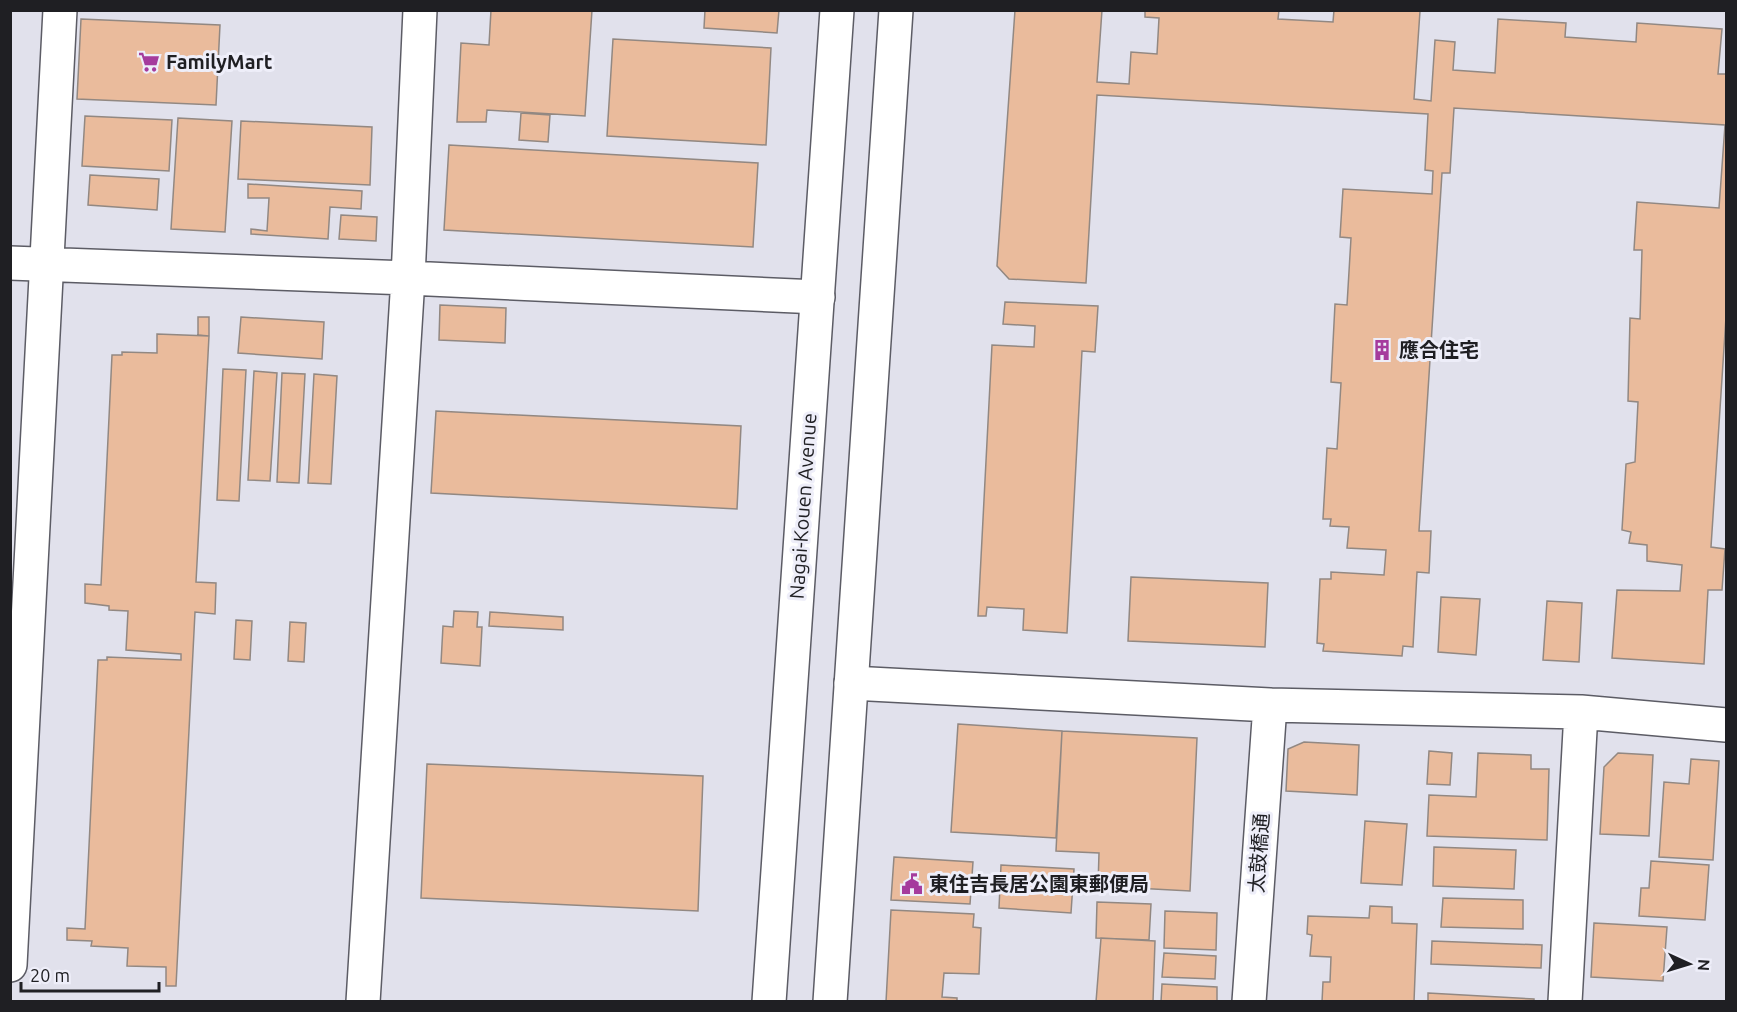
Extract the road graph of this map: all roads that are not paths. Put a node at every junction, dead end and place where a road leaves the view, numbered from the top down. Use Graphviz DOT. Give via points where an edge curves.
graph roads {
  1 [pos="60,10"];
  2 [pos="420,10"];
  3 [pos="837,10"];
  4 [pos="896,10"];
  5 [pos="10,263"];
  6 [pos="47,266"];
  7 [pos="408,278"];
  8 [pos="818,297"];
  9 [pos="851,683"];
  10 [pos="1270,705"];
  11 [pos="1581,712"];
  12 [pos="1726,725"];
  13 [pos="10,965"];
  14 [pos="363,1002"];
  15 [pos="769,1002"];
  16 [pos="830,1002"];
  17 [pos="1249,1002"];
  18 [pos="1564,1002"];
  1 -- 6 [label="main road"];
  2 -- 7 [label="main road"];
  3 -- 8 [label="main road, Nagai-Kouen Avenue"];
  4 -- 9 [label="main road"];
  5 -- 6 [label="main road"];
  6 -- 7 [label="main road"];
  6 -- 13 [label="main road"];
  7 -- 8 [label="main road"];
  7 -- 14 [label="main road"];
  8 -- 15 [label="main road, Nagai-Kouen Avenue"];
  9 -- 10 [label="main road"];
  9 -- 16 [label="main road"];
  10 -- 11 [label="main road"];
  10 -- 17 [label="main road, 太鼓橋通"];
  11 -- 12 [label="main road"];
  11 -- 18 [label="main road"];
}
